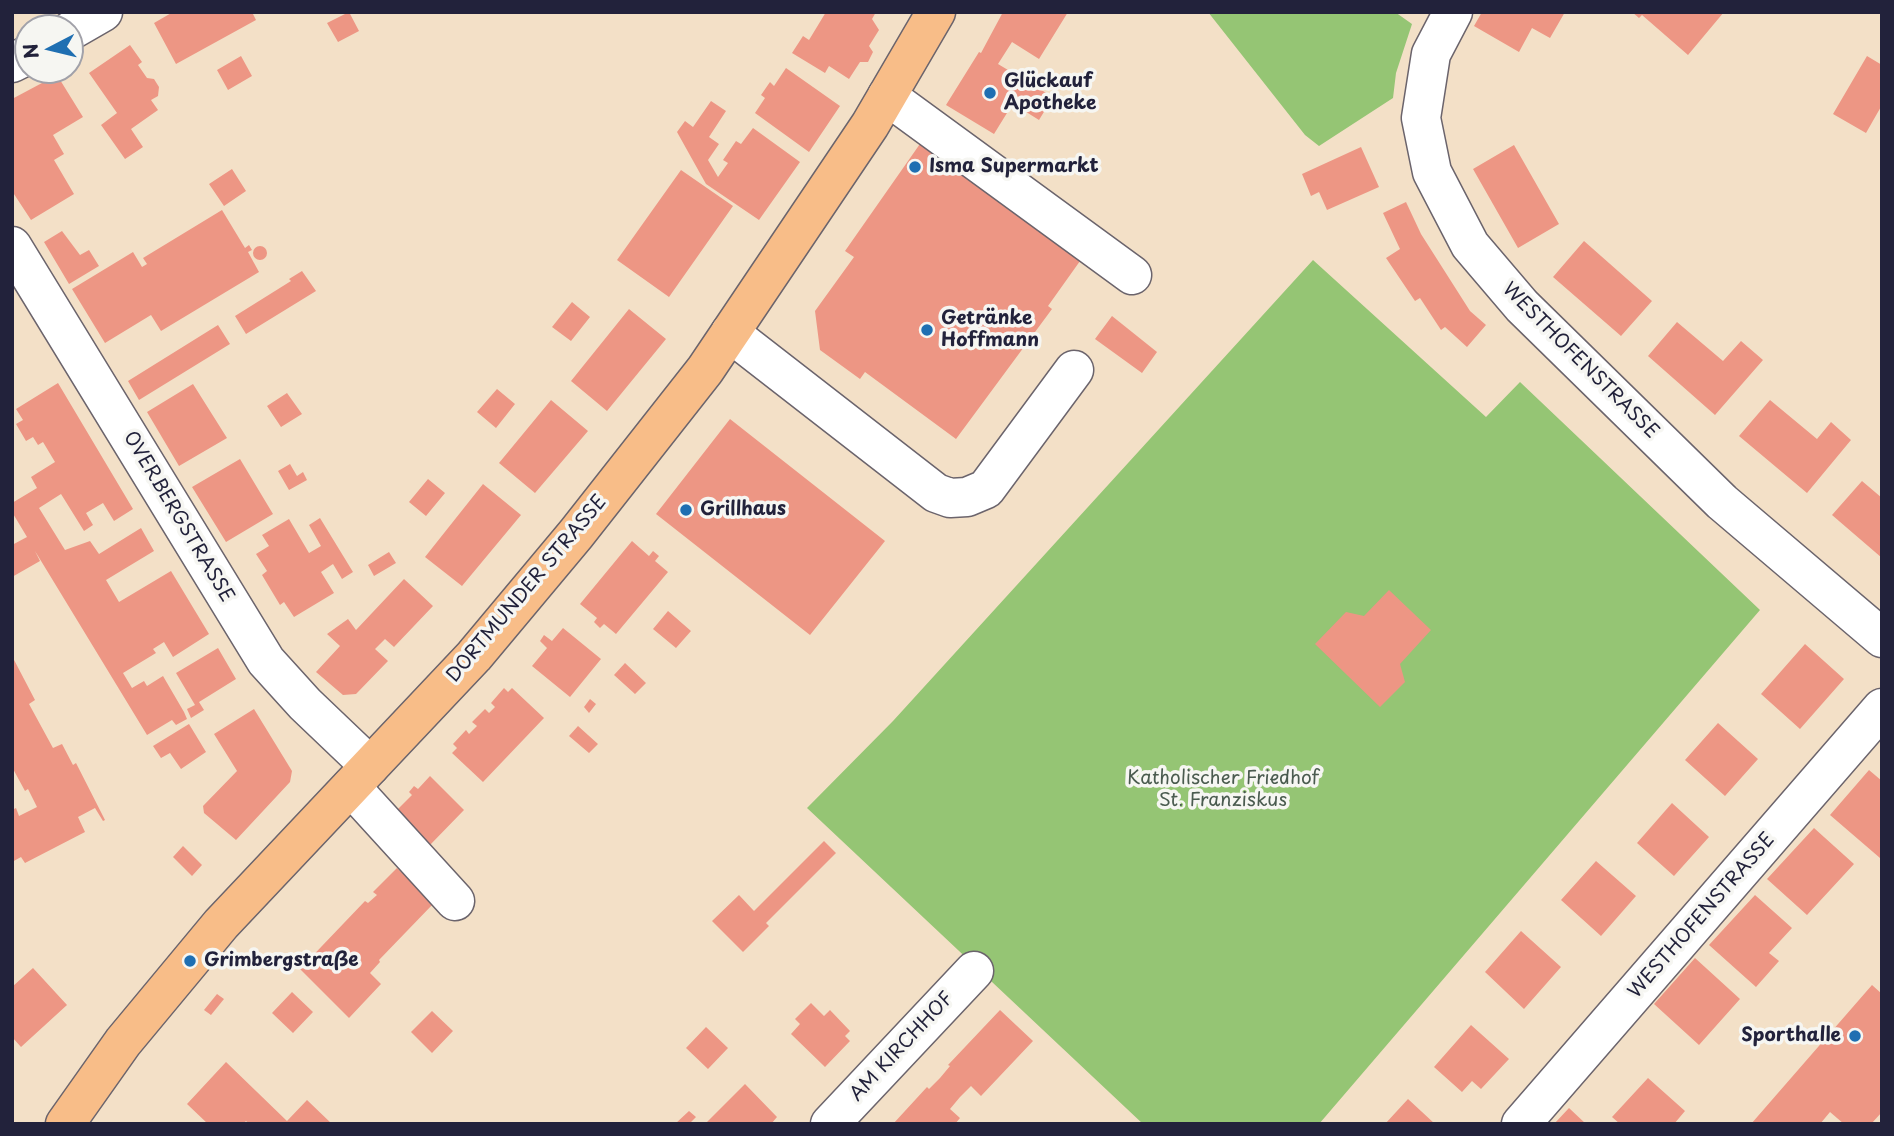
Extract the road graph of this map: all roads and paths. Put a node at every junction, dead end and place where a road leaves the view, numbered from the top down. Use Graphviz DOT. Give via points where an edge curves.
graph roads {
  1 [pos="103,12"];
  2 [pos="936,12"];
  3 [pos="1453,12"];
  4 [pos="84,23"];
  5 [pos="887,96"];
  6 [pos="12,246"];
  7 [pos="1132,275"];
  8 [pos="730,333"];
  9 [pos="1074,370"];
  10 [pos="1882,638"];
  11 [pos="1882,708"];
  12 [pos="361,776"];
  13 [pos="455,901"];
  14 [pos="974,971"];
  15 [pos="65,1124"];
  16 [pos="830,1124"];
  17 [pos="1521,1124"];
  1 -- 4 [label="street"];
  2 -- 5 [label="main road, DORTMUNDER STRASSE"];
  3 -- 10 [label="street, WESTHOFENSTRASSE" via="1431,54 1421,118 1432,172 1470,245 1521,306 1722,502"];
  5 -- 7 [label="street"];
  5 -- 8 [label="main road, DORTMUNDER STRASSE"];
  6 -- 12 [label="street, OVERBERGSTRASSE" via="266,661"];
  8 -- 9 [label="street" via="936,493 950,498 986,489"];
  8 -- 12 [label="main road, DORTMUNDER STRASSE" via="576,534 474,656"];
  11 -- 17 [label="street, WESTHOFENSTRASSE"];
  12 -- 13 [label="street, OVERBERGSTRASSE"];
  12 -- 15 [label="main road, DORTMUNDER STRASSE" via="221,924 123,1042"];
  14 -- 16 [label="street, AM KIRCHHOF"];
}
